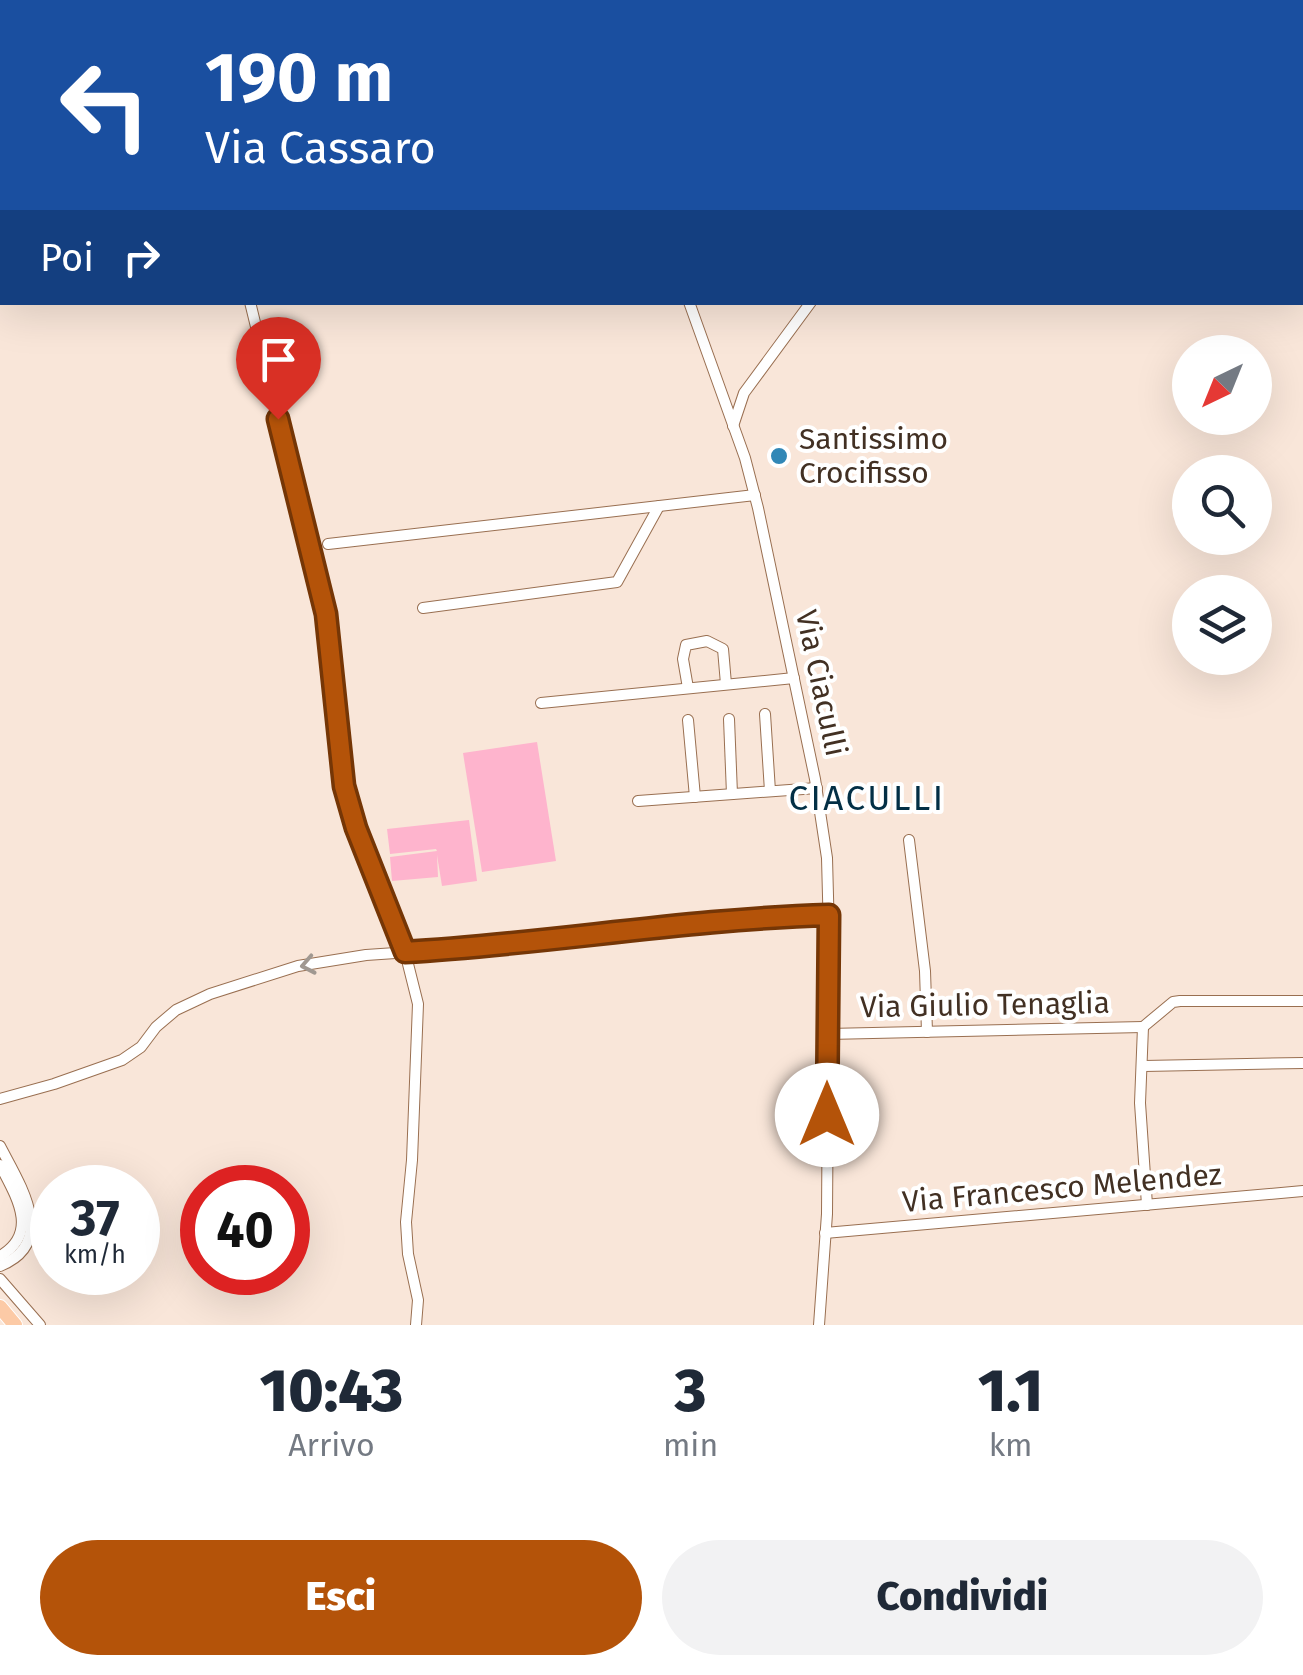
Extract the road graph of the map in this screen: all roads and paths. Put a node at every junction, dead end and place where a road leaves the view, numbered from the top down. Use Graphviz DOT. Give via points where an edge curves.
graph roads {
  1 [pos="251,305"];
  2 [pos="690,305"];
  3 [pos="809,305"];
  4 [pos="732,426"];
  5 [pos="755,495"];
  6 [pos="659,506"];
  7 [pos="328,544"];
  8 [pos="423,608"];
  9 [pos="794,678"];
  10 [pos="726,684"];
  11 [pos="688,688"];
  12 [pos="541,704"];
  13 [pos="765,714"];
  14 [pos="728,718"];
  15 [pos="688,720"];
  16 [pos="816,788"];
  17 [pos="770,791"];
  18 [pos="732,794"];
  19 [pos="694,797"];
  20 [pos="638,801"];
  21 [pos="908,840"];
  22 [pos="829,915"];
  23 [pos="405,952"];
  24 [pos="1303,1001"];
  25 [pos="1143,1027"];
  26 [pos="927,1032"];
  27 [pos="828,1034"];
  28 [pos="1303,1063"];
  29 [pos="1144,1066"];
  30 [pos="0,1098"];
  31 [pos="0,1146"];
  32 [pos="0,1165"];
  33 [pos="1303,1191"];
  34 [pos="1147,1205"];
  35 [pos="825,1234"];
  36 [pos="0,1256"];
  37 [pos="0,1266"];
  38 [pos="0,1279"];
  39 [pos="0,1308"];
  40 [pos="15,1325"];
  41 [pos="40,1325"];
  42 [pos="416,1325"];
  43 [pos="820,1325"];
  1 -- 23 [label="street" via="326,614 344,786"];
  2 -- 4 [label="street, Via Ciaculli"];
  3 -- 4 [label="street" via="744,393"];
  4 -- 5 [label="street, Via Ciaculli"];
  5 -- 6 [label="street"];
  5 -- 9 [label="street, Via Ciaculli"];
  6 -- 7 [label="street"];
  6 -- 8 [label="street" via="617,582"];
  9 -- 10 [label="street"];
  9 -- 16 [label="street, Via Ciaculli"];
  10 -- 11 [label="street"];
  10 -- 11 [label="street" via="723,649 708,641 686,645"];
  11 -- 12 [label="street"];
  13 -- 17 [label="street"];
  14 -- 18 [label="street"];
  15 -- 19 [label="street"];
  16 -- 17 [label="street"];
  16 -- 22 [label="street, Via Ciaculli"];
  17 -- 18 [label="street"];
  18 -- 19 [label="street"];
  19 -- 20 [label="street"];
  21 -- 26 [label="street"];
  22 -- 23 [label="street"];
  22 -- 27 [label="street, Via Ciaculli"];
  23 -- 30 [label="street, one-way" via="298,966 210,994 176,1010 122,1060"];
  23 -- 42 [label="street" via="418,1004 406,1222"];
  24 -- 25 [label="street" via="1173,1002"];
  25 -- 26 [label="street, Via Giulio Tenaglia"];
  25 -- 29 [label="street"];
  26 -- 27 [label="street, Via Giulio Tenaglia"];
  27 -- 35 [label="street, Via Ciaculli"];
  28 -- 29 [label="street"];
  29 -- 34 [label="street"];
  31 -- 37 [label="street" via="32,1220 26,1245"];
  32 -- 36 [label="street" via="24,1220 18,1241"];
  33 -- 34 [label="street, Via Francesco Melendez"];
  34 -- 35 [label="street, Via Francesco Melendez"];
  35 -- 43 [label="street, Via Ciaculli"];
  38 -- 41 [label="street"];
  39 -- 40 [label="highway"];
}
